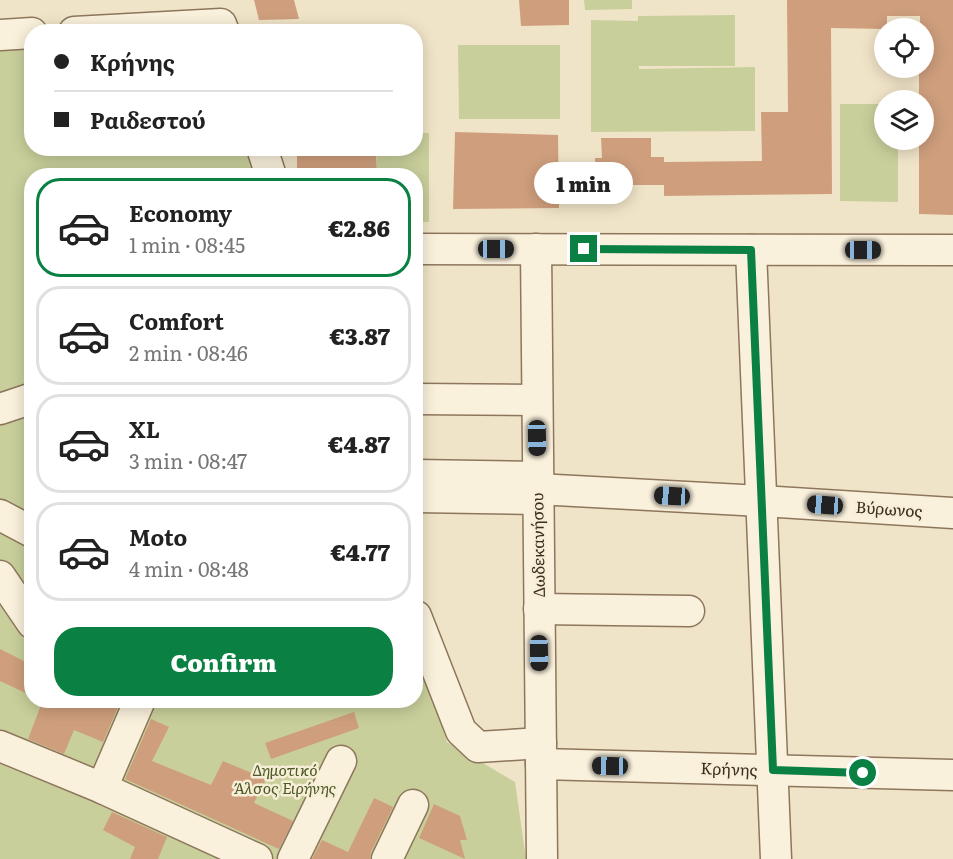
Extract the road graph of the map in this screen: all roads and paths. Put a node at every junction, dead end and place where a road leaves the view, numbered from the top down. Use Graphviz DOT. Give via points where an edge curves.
graph roads {
  1 [pos="206,20"];
  2 [pos="177,24"];
  3 [pos="24,34"];
  4 [pos="0,35"];
  5 [pos="423,249"];
  6 [pos="536,249"];
  7 [pos="751,250"];
  8 [pos="953,250"];
  9 [pos="423,399"];
  10 [pos="536,400"];
  11 [pos="24,401"];
  12 [pos="0,409"];
  13 [pos="423,476"];
  14 [pos="537,489"];
  15 [pos="423,497"];
  16 [pos="761,501"];
  17 [pos="953,513"];
  18 [pos="0,515"];
  19 [pos="24,528"];
  20 [pos="0,576"];
  21 [pos="539,609"];
  22 [pos="24,611"];
  23 [pos="689,611"];
  24 [pos="423,634"];
  25 [pos="137,708"];
  26 [pos="0,746"];
  27 [pos="541,754"];
  28 [pos="341,761"];
  29 [pos="773,770"];
  30 [pos="953,775"];
  31 [pos="102,788"];
  32 [pos="413,805"];
  33 [pos="545,853"];
  34 [pos="257,859"];
  35 [pos="293,859"];
  36 [pos="387,859"];
  37 [pos="776,859"];
  1 -- 2 [label="street"];
  3 -- 4 [label="street"];
  5 -- 6 [label="street"];
  6 -- 7 [label="street"];
  6 -- 10 [label="street, Δωδεκανήσου"];
  7 -- 8 [label="street"];
  7 -- 16 [label="street"];
  9 -- 10 [label="street"];
  10 -- 14 [label="street, Δωδεκανήσου"];
  11 -- 12 [label="street"];
  13 -- 14 [label="street, Βύρωνος"];
  14 -- 15 [label="street, Βύρωνος"];
  14 -- 16 [label="street, Βύρωνος"];
  14 -- 21 [label="street, Δωδεκανήσου"];
  16 -- 17 [label="street, Βύρωνος"];
  16 -- 29 [label="street"];
  18 -- 19 [label="street"];
  20 -- 22 [label="street"];
  21 -- 23 [label="street"];
  21 -- 27 [label="street, Δωδεκανήσου"];
  24 -- 27 [label="street, Κρήνης" via="460,732 478,747"];
  25 -- 31 [label="street"];
  26 -- 31 [label="street"];
  27 -- 29 [label="street, Κρήνης"];
  27 -- 33 [label="street, Δωδεκανήσου"];
  28 -- 35 [label="street"];
  29 -- 30 [label="street, Κρήνης"];
  29 -- 37 [label="street"];
  31 -- 34 [label="street"];
  32 -- 36 [label="street"];
}
